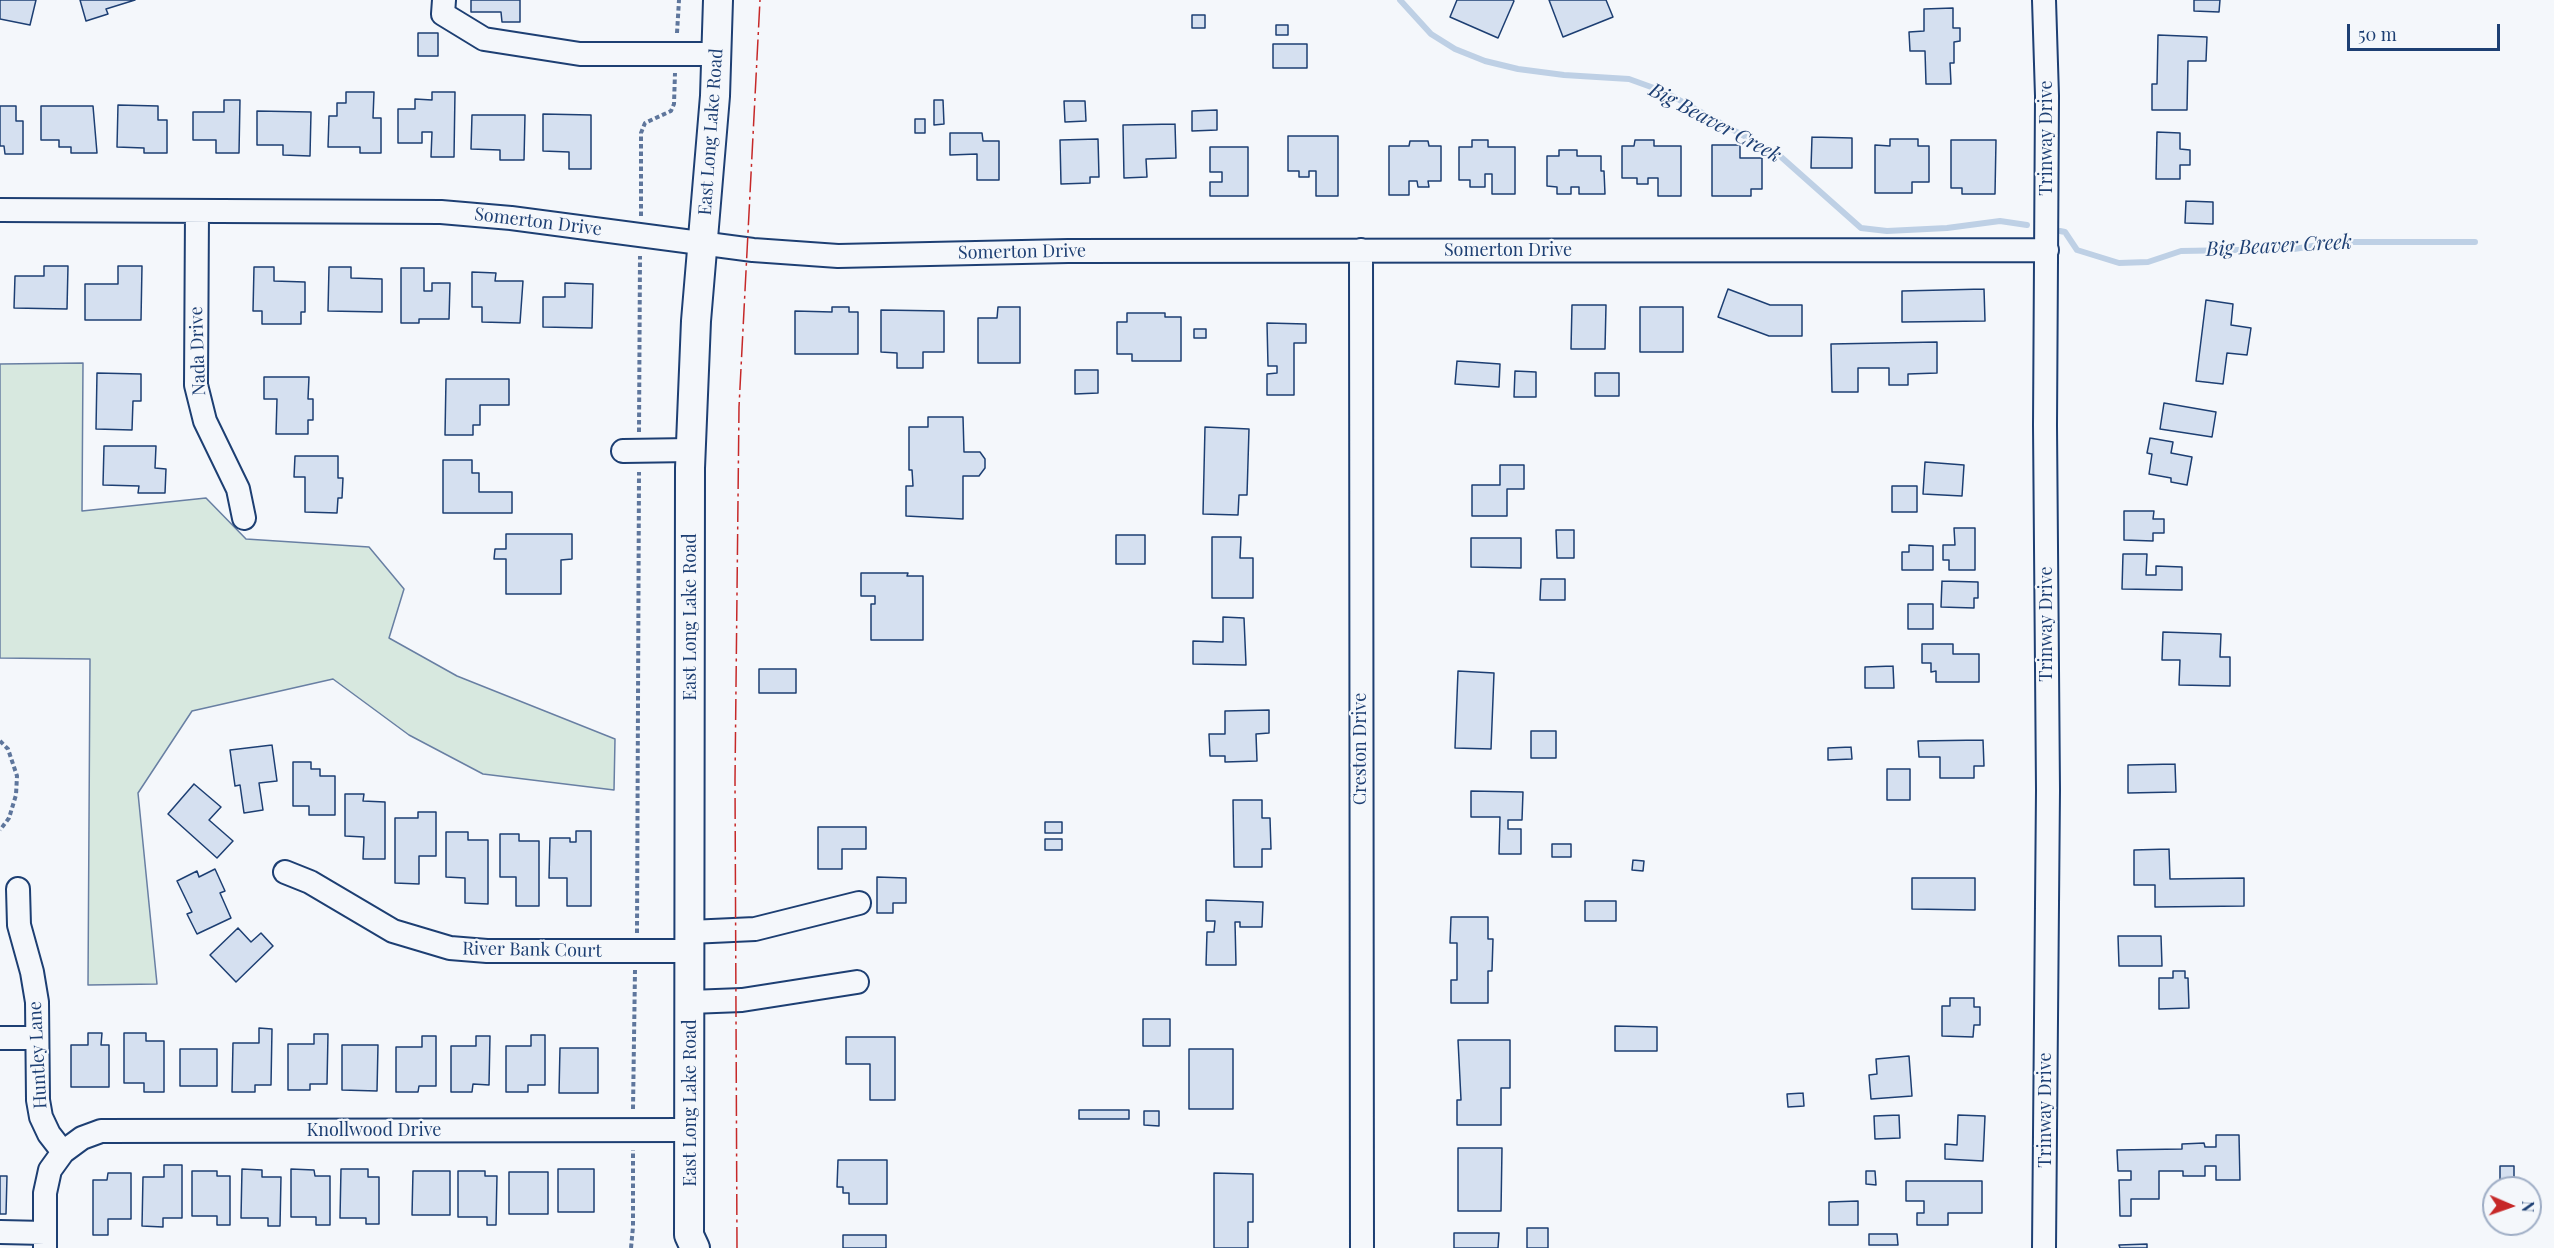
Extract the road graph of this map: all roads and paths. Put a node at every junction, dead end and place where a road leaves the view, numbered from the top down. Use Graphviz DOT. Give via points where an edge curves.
graph roads {
  1 [pos="444,0"];
  2 [pos="678,0"];
  3 [pos="718,0"];
  4 [pos="2044,0"];
  5 [pos="677,37"];
  6 [pos="717,54"];
  7 [pos="675,71"];
  8 [pos="0,210"];
  9 [pos="197,211"];
  10 [pos="641,220"];
  11 [pos="703,243"];
  12 [pos="640,247"];
  13 [pos="2047,249"];
  14 [pos="1361,250"];
  15 [pos="631,450"];
  16 [pos="691,450"];
  17 [pos="243,519"];
  18 [pos="0,741"];
  19 [pos="0,820"];
  20 [pos="3,825"];
  21 [pos="0,830"];
  22 [pos="285,872"];
  23 [pos="18,889"];
  24 [pos="859,903"];
  25 [pos="637,937"];
  26 [pos="690,942"];
  27 [pos="635,966"];
  28 [pos="857,982"];
  29 [pos="690,1002"];
  30 [pos="0,1038"];
  31 [pos="37,1038"];
  32 [pos="633,1112"];
  33 [pos="690,1130"];
  34 [pos="633,1147"];
  35 [pos="63,1152"];
  36 [pos="0,1232"];
  37 [pos="45,1240"];
  38 [pos="689,1244"];
  39 [pos="631,1248"];
  40 [pos="1362,1248"];
  41 [pos="2044,1248"];
  1 -- 6 [label="street" via="443,14 484,39 580,54"];
  2 -- 5 [label="path"];
  3 -- 6 [label="main road, East Long Lake Road"];
  4 -- 13 [label="street, Trinway Drive"];
  6 -- 11 [label="main road, East Long Lake Road"];
  7 -- 10 [label="path" via="674,104 670,111 645,123 641,133"];
  8 -- 9 [label="street, Somerton Drive"];
  9 -- 11 [label="street, Somerton Drive" via="459,213"];
  9 -- 17 [label="street, Nada Drive" via="198,394 205,421 232,474"];
  11 -- 14 [label="street, Somerton Drive" via="838,256"];
  11 -- 16 [label="main road, East Long Lake Road"];
  12 -- 15 [label="path"];
  13 -- 14 [label="street, Somerton Drive"];
  13 -- 41 [label="street, Trinway Drive"];
  14 -- 40 [label="street, Creston Drive"];
  15 -- 16 [label="street"];
  15 -- 25 [label="path"];
  16 -- 26 [label="main road, East Long Lake Road"];
  18 -- 20 [label="path" via="8,749 16,776 16,795"];
  19 -- 20 [label="path"];
  20 -- 21 [label="path"];
  22 -- 26 [label="street, River Bank Court" via="310,882 393,931 450,948 487,951"];
  23 -- 31 [label="street, Huntley Lane" via="19,925 37,1002"];
  24 -- 26 [label="street, River Bank Court"];
  26 -- 29 [label="main road, East Long Lake Road"];
  27 -- 32 [label="path"];
  28 -- 29 [label="street" via="742,1000"];
  29 -- 33 [label="main road, East Long Lake Road"];
  30 -- 31 [label="street"];
  31 -- 35 [label="street, Huntley Lane" via="41,1117"];
  33 -- 35 [label="street, Knollwood Drive" via="121,1129 82,1138"];
  33 -- 38 [label="main road, East Long Lake Road"];
  34 -- 39 [label="path"];
  35 -- 37 [label="street" via="50,1170 45,1193"];
  36 -- 37 [label="street"];
}
